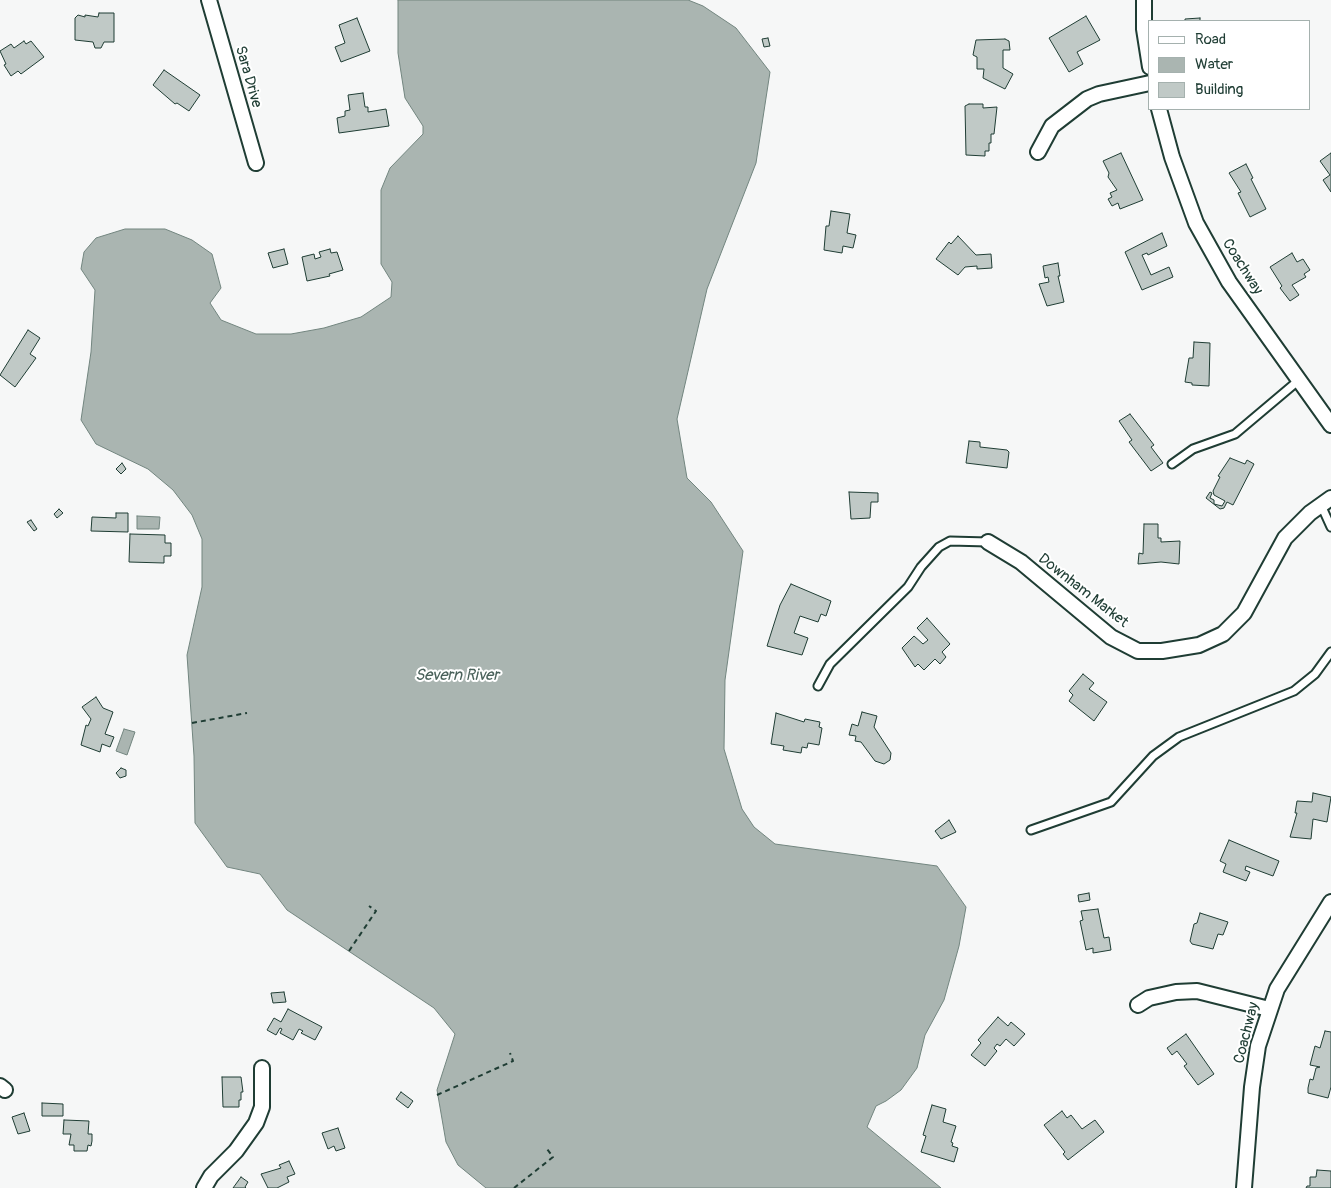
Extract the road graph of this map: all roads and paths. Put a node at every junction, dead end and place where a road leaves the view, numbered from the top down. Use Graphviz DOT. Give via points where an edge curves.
graph roads {
  1 [pos="209,0"];
  2 [pos="1144,0"];
  3 [pos="1148,54"];
  4 [pos="1148,83"];
  5 [pos="1159,110"];
  6 [pos="1038,152"];
  7 [pos="256,163"];
  8 [pos="1299,380"];
  9 [pos="1331,425"];
  10 [pos="1172,464"];
  11 [pos="1326,502"];
  12 [pos="1331,527"];
  13 [pos="988,542"];
  14 [pos="1331,652"];
  15 [pos="818,686"];
  16 [pos="247,713"];
  17 [pos="192,724"];
  18 [pos="1031,830"];
  19 [pos="1331,902"];
  20 [pos="369,906"];
  21 [pos="348,951"];
  22 [pos="1138,1005"];
  23 [pos="1269,1010"];
  24 [pos="510,1053"];
  25 [pos="262,1068"];
  26 [pos="437,1095"];
  27 [pos="547,1150"];
  28 [pos="204,1188"];
  29 [pos="514,1188"];
  30 [pos="1244,1188"];
  1 -- 7 [label="street, Sara Drive"];
  2 -- 3 [label="street"];
  4 -- 6 [label="street" via="1087,99 1052,126"];
  5 -- 8 [label="street, Coachway" via="1196,223 1229,282"];
  8 -- 9 [label="street, Coachway"];
  8 -- 10 [label="lane" via="1235,434 1193,449"];
  11 -- 12 [label="lane"];
  11 -- 13 [label="street, Downham Market" via="1285,538 1244,613 1223,634 1199,645 1162,651 1138,651 1111,637 1021,562"];
  13 -- 15 [label="lane" via="950,541 939,547 908,587 830,664"];
  14 -- 18 [label="lane" via="1315,674 1294,691 1179,737 1153,756 1111,802"];
  16 -- 17 [label="path"];
  19 -- 23 [label="street, Coachway" via="1277,989"];
  20 -- 21 [label="path" via="376,911"];
  22 -- 23 [label="street" via="1149,998 1176,992 1197,992"];
  23 -- 30 [label="street, Coachway" via="1256,1054"];
  24 -- 26 [label="path" via="513,1061"];
  25 -- 28 [label="street" via="262,1107 256,1123"];
  27 -- 29 [label="path" via="553,1157"];
}
